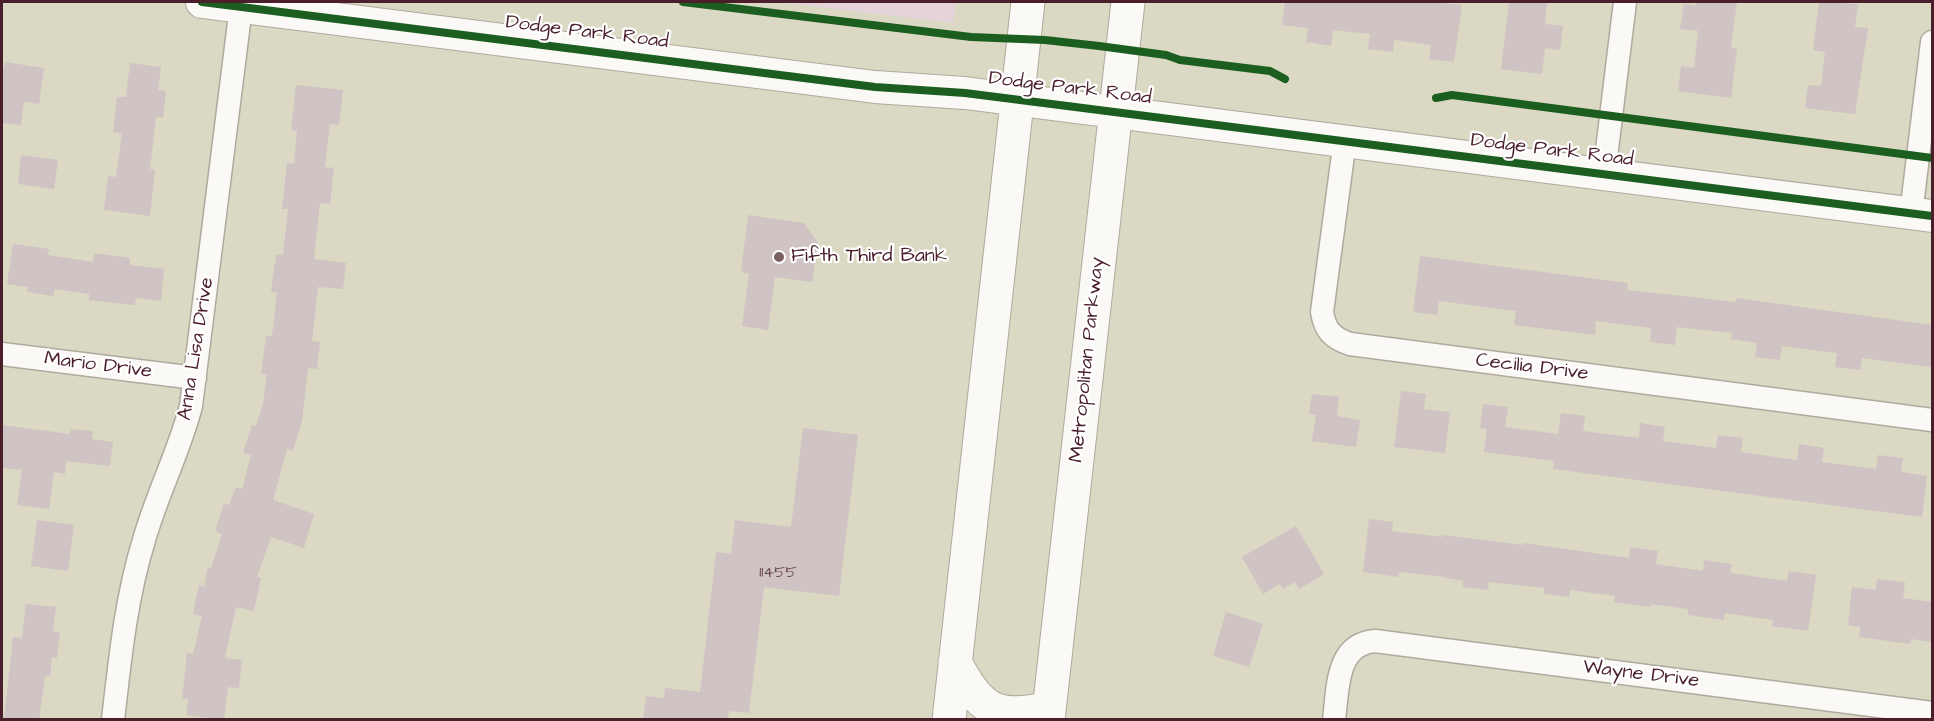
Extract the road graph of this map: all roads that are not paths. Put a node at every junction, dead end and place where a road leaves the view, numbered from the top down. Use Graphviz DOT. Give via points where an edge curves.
graph roads {
  1 [pos="202,2"];
  2 [pos="1028,2"];
  3 [pos="1128,2"];
  4 [pos="1625,2"];
  5 [pos="241,6"];
  6 [pos="1932,42"];
  7 [pos="1017,99"];
  8 [pos="1116,112"];
  9 [pos="1345,140"];
  10 [pos="1604,174"];
  11 [pos="1922,215"];
  12 [pos="2,354"];
  13 [pos="195,378"];
  14 [pos="1932,420"];
  15 [pos="956,662"];
  16 [pos="1932,713"];
  17 [pos="1049,714"];
  18 [pos="113,720"];
  19 [pos="949,720"];
  20 [pos="1334,720"];
  1 -- 5 [label="street, Dodge Park Road"];
  2 -- 7 [label="main road"];
  3 -- 8 [label="main road, Metropolitan Parkway"];
  4 -- 10 [label="street"];
  5 -- 7 [label="street, Dodge Park Road" via="875,87"];
  5 -- 13 [label="street, Anna Lisa Drive"];
  6 -- 11 [label="street"];
  7 -- 8 [label="street, Dodge Park Road"];
  7 -- 15 [label="main road"];
  8 -- 9 [label="street, Dodge Park Road"];
  8 -- 17 [label="main road, Metropolitan Parkway"];
  9 -- 10 [label="street, Dodge Park Road"];
  9 -- 14 [label="street, Cecilia Drive" via="1322,312 1330,334 1340,341"];
  10 -- 11 [label="street, Dodge Park Road"];
  12 -- 13 [label="street, Mario Drive"];
  13 -- 18 [label="street, Anna Lisa Drive" via="184,433 133,578"];
  15 -- 17 [label="main road" via="973,694 996,712"];
  15 -- 19 [label="main road"];
  16 -- 20 [label="street, Wayne Drive" via="1375,641 1362,642 1352,649 1342,666"];
}
